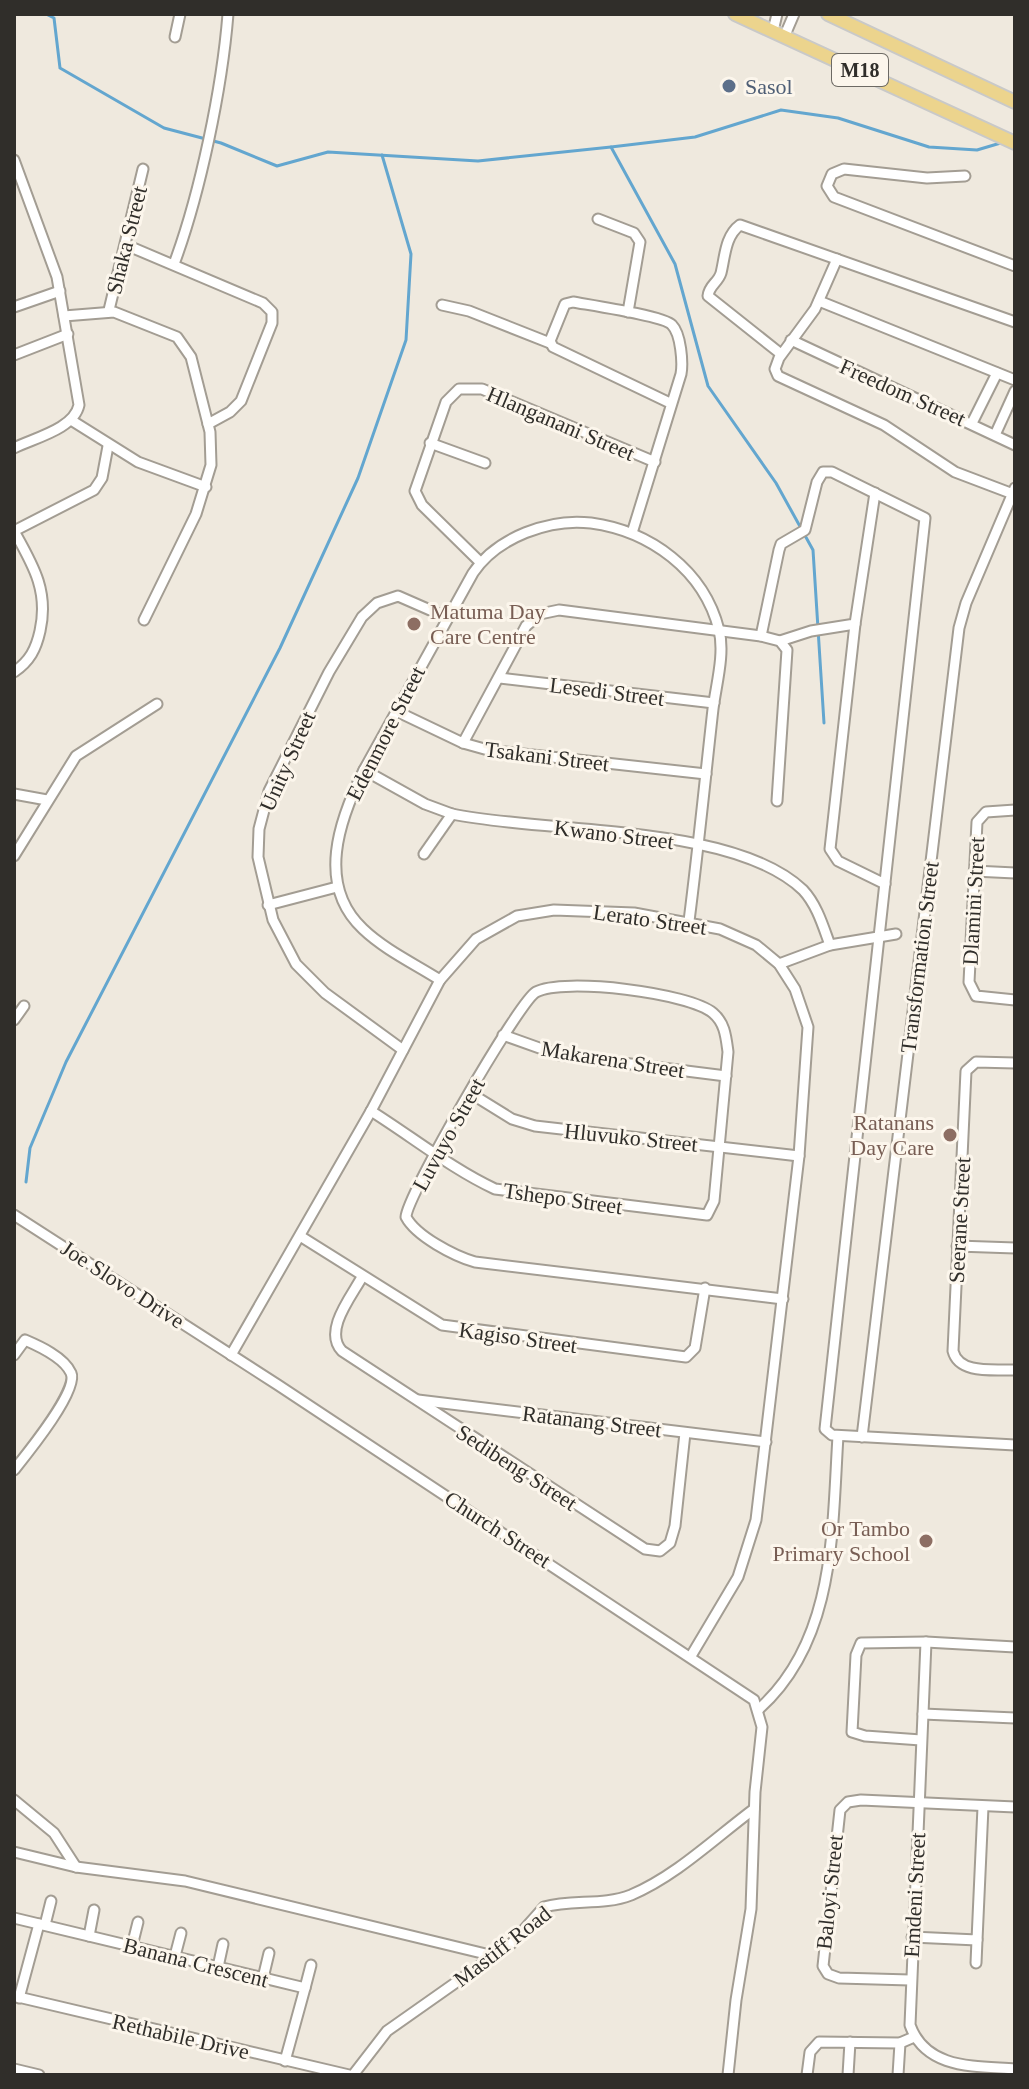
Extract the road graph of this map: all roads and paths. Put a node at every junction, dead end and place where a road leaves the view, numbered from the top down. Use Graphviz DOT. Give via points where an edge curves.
graph roads {
  1 [pos="180,14"];
  2 [pos="228,14"];
  3 [pos="735,14"];
  4 [pos="777,14"];
  5 [pos="794,14"];
  6 [pos="828,14"];
  7 [pos="779,33"];
  8 [pos="175,37"];
  9 [pos="1015,102"];
  10 [pos="1015,143"];
  11 [pos="14,160"];
  12 [pos="143,169"];
  13 [pos="965,176"];
  14 [pos="598,219"];
  15 [pos="126,245"];
  16 [pos="837,259"];
  17 [pos="174,264"];
  18 [pos="1015,266"];
  19 [pos="60,291"];
  20 [pos="819,301"];
  21 [pos="442,305"];
  22 [pos="14,307"];
  23 [pos="109,310"];
  24 [pos="628,312"];
  25 [pos="64,316"];
  26 [pos="1015,322"];
  27 [pos="68,334"];
  28 [pos="791,340"];
  29 [pos="550,343"];
  30 [pos="781,354"];
  31 [pos="14,355"];
  32 [pos="997,373"];
  33 [pos="1015,380"];
  34 [pos="1015,391"];
  35 [pos="670,403"];
  36 [pos="71,420"];
  37 [pos="972,423"];
  38 [pos="208,424"];
  39 [pos="995,435"];
  40 [pos="430,443"];
  41 [pos="1015,445"];
  42 [pos="108,446"];
  43 [pos="14,448"];
  44 [pos="655,462"];
  45 [pos="485,463"];
  46 [pos="206,487"];
  47 [pos="1014,491"];
  48 [pos="875,493"];
  49 [pos="632,533"];
  50 [pos="480,562"];
  51 [pos="446,617"];
  52 [pos="144,620"];
  53 [pos="855,624"];
  54 [pos="719,630"];
  55 [pos="761,636"];
  56 [pos="780,641"];
  57 [pos="14,657"];
  58 [pos="17,670"];
  59 [pos="500,678"];
  60 [pos="714,703"];
  61 [pos="157,704"];
  62 [pos="396,711"];
  63 [pos="463,743"];
  64 [pos="364,770"];
  65 [pos="706,774"];
  66 [pos="14,794"];
  67 [pos="47,800"];
  68 [pos="777,801"];
  69 [pos="1015,810"];
  70 [pos="452,814"];
  71 [pos="698,844"];
  72 [pos="424,854"];
  73 [pos="14,856"];
  74 [pos="974,871"];
  75 [pos="1015,873"];
  76 [pos="885,884"];
  77 [pos="337,887"];
  78 [pos="268,905"];
  79 [pos="689,921"];
  80 [pos="896,934"];
  81 [pos="879,936"];
  82 [pos="830,945"];
  83 [pos="779,964"];
  84 [pos="440,980"];
  85 [pos="1015,1000"];
  86 [pos="24,1006"];
  87 [pos="14,1020"];
  88 [pos="503,1035"];
  89 [pos="403,1050"];
  90 [pos="1015,1063"];
  91 [pos="726,1076"];
  92 [pos="470,1093"];
  93 [pos="371,1111"];
  94 [pos="718,1146"];
  95 [pos="437,1153"];
  96 [pos="799,1156"];
  97 [pos="14,1215"];
  98 [pos="300,1236"];
  99 [pos="957,1246"];
  100 [pos="1015,1248"];
  101 [pos="362,1277"];
  102 [pos="705,1288"];
  103 [pos="783,1299"];
  104 [pos="19,1338"];
  105 [pos="14,1355"];
  106 [pos="231,1355"];
  107 [pos="1015,1370"];
  108 [pos="418,1400"];
  109 [pos="685,1433"];
  110 [pos="834,1435"];
  111 [pos="862,1437"];
  112 [pos="766,1442"];
  113 [pos="1015,1445"];
  114 [pos="14,1470"];
  115 [pos="926,1642"];
  116 [pos="1015,1647"];
  117 [pos="691,1656"];
  118 [pos="759,1709"];
  119 [pos="923,1714"];
  120 [pos="1015,1718"];
  121 [pos="921,1740"];
  122 [pos="14,1800"];
  123 [pos="919,1803"];
  124 [pos="983,1807"];
  125 [pos="1015,1807"];
  126 [pos="754,1809"];
  127 [pos="14,1852"];
  128 [pos="76,1867"];
  129 [pos="51,1901"];
  130 [pos="94,1910"];
  131 [pos="14,1918"];
  132 [pos="138,1922"];
  133 [pos="42,1925"];
  134 [pos="181,1933"];
  135 [pos="89,1936"];
  136 [pos="912,1937"];
  137 [pos="977,1940"];
  138 [pos="223,1944"];
  139 [pos="132,1946"];
  140 [pos="269,1953"];
  141 [pos="175,1956"];
  142 [pos="494,1956"];
  143 [pos="976,1963"];
  144 [pos="311,1965"];
  145 [pos="218,1967"];
  146 [pos="263,1978"];
  147 [pos="910,1980"];
  148 [pos="305,1988"];
  149 [pos="17,1997"];
  150 [pos="914,2037"];
  151 [pos="850,2042"];
  152 [pos="900,2043"];
  153 [pos="285,2061"];
  154 [pos="14,2069"];
  155 [pos="1015,2069"];
  156 [pos="39,2075"];
  157 [pos="351,2075"];
  158 [pos="728,2075"];
  159 [pos="807,2075"];
  160 [pos="848,2075"];
  161 [pos="898,2075"];
  1 -- 8 [label="street"];
  2 -- 17 [label="street" via="192,210"];
  3 -- 7 [label="main road, M18"];
  4 -- 7 [label="street"];
  5 -- 7 [label="street"];
  6 -- 9 [label="main road, M18"];
  7 -- 10 [label="main road, M18"];
  11 -- 19 [label="street"];
  12 -- 15 [label="street, Shaka Street"];
  13 -- 18 [label="street" via="927,178 844,169 832,174 827,186 834,197"];
  14 -- 24 [label="street" via="638,236"];
  15 -- 17 [label="street"];
  15 -- 23 [label="street, Shaka Street"];
  16 -- 20 [label="street"];
  16 -- 26 [label="street"];
  16 -- 30 [label="street" via="750,225 733,230 708,296"];
  17 -- 38 [label="street" via="263,303 273,315 241,401"];
  19 -- 22 [label="street"];
  19 -- 25 [label="street"];
  20 -- 28 [label="street"];
  20 -- 32 [label="street"];
  21 -- 29 [label="street"];
  23 -- 25 [label="street"];
  23 -- 38 [label="street" via="186,345"];
  24 -- 29 [label="street" via="567,302"];
  24 -- 35 [label="street" via="674,326 682,367"];
  25 -- 27 [label="street"];
  27 -- 31 [label="street"];
  27 -- 36 [label="street" via="78,398"];
  28 -- 30 [label="street"];
  28 -- 37 [label="street, Freedom Street"];
  29 -- 35 [label="street"];
  30 -- 47 [label="street" via="775,369 782,379 884,425 955,472"];
  32 -- 33 [label="street"];
  32 -- 37 [label="street"];
  34 -- 39 [label="street"];
  35 -- 44 [label="street"];
  36 -- 42 [label="street"];
  36 -- 43 [label="street"];
  37 -- 39 [label="street, Freedom Street"];
  38 -- 46 [label="street" via="212,453"];
  39 -- 41 [label="street, Freedom Street"];
  40 -- 44 [label="street, Hlanganani Street" via="449,397 469,387"];
  40 -- 45 [label="street"];
  40 -- 50 [label="street, Hlanganani Street" via="416,483 418,500"];
  42 -- 46 [label="street" via="155,470"];
  42 -- 58 [label="street" via="94,490 14,531 40,580 45,604 33,653"];
  44 -- 49 [label="street, Hlanganani Street"];
  46 -- 52 [label="street"];
  47 -- 111 [label="street, Transformation Street" via="959,628"];
  48 -- 53 [label="street"];
  48 -- 55 [label="street" via="832,472 821,474 805,530 781,544"];
  48 -- 76 [label="street" via="927,523"];
  49 -- 50 [label="street, Edenmore Street" via="588,523 552,525 505,544"];
  49 -- 54 [label="street, Edenmore Street" via="683,566"];
  50 -- 51 [label="street, Edenmore Street"];
  51 -- 62 [label="street, Edenmore Street"];
  51 -- 78 [label="street, Unity Street" via="413,600 391,597 370,608 354,627 265,803 258,857"];
  53 -- 56 [label="street"];
  53 -- 76 [label="street" via="830,849 838,861"];
  54 -- 55 [label="street"];
  54 -- 59 [label="street" via="549,611 526,626"];
  54 -- 60 [label="street"];
  55 -- 56 [label="street"];
  56 -- 68 [label="street" via="787,654"];
  57 -- 58 [label="street"];
  59 -- 60 [label="street, Lesedi Street"];
  59 -- 63 [label="street"];
  60 -- 65 [label="street"];
  61 -- 67 [label="street" via="76,756"];
  62 -- 63 [label="street, Tsakani Street"];
  62 -- 64 [label="street, Edenmore Street"];
  63 -- 65 [label="street, Tsakani Street" via="501,752"];
  64 -- 70 [label="street, Kwano Street"];
  64 -- 77 [label="street, Edenmore Street" via="338,838"];
  65 -- 71 [label="street"];
  66 -- 67 [label="street"];
  67 -- 73 [label="street"];
  69 -- 74 [label="street, Dlamini Street" via="982,814"];
  70 -- 71 [label="street, Kwano Street"];
  70 -- 72 [label="street"];
  71 -- 79 [label="street"];
  71 -- 82 [label="street, Kwano Street" via="736,852 792,882 810,899"];
  74 -- 75 [label="street"];
  74 -- 85 [label="street, Dlamini Street" via="969,987 980,998"];
  76 -- 81 [label="street"];
  77 -- 78 [label="street"];
  77 -- 84 [label="street, Edenmore Street" via="345,908 364,930"];
  78 -- 89 [label="street, Unity Street" via="286,949 307,976"];
  79 -- 83 [label="street, Lerato Street" via="745,939"];
  79 -- 84 [label="street, Lerato Street" via="590,910 528,913 476,939"];
  80 -- 81 [label="street"];
  81 -- 82 [label="street"];
  81 -- 110 [label="street" via="825,1427"];
  82 -- 83 [label="street"];
  83 -- 96 [label="street, Lerato Street" via="795,989 808,1027"];
  84 -- 89 [label="street, Lerato Street"];
  86 -- 87 [label="street"];
  88 -- 91 [label="street, Makarena Street" via="559,1055"];
  88 -- 91 [label="street, Luvuyo Street" via="523,1003 547,987 676,998 705,1007 720,1020 727,1039"];
  88 -- 92 [label="street, Luvuyo Street"];
  89 -- 93 [label="street, Lerato Street"];
  90 -- 99 [label="street, Seerane Street" via="974,1062 966,1071"];
  91 -- 94 [label="street, Luvuyo Street"];
  92 -- 94 [label="street, Hluvuko Street" via="512,1119 535,1126"];
  92 -- 95 [label="street, Luvuyo Street"];
  93 -- 95 [label="street, Tshepo Street"];
  93 -- 98 [label="street, Lerato Street"];
  94 -- 95 [label="street, Tshepo Street" via="713,1206 703,1216 503,1191"];
  94 -- 96 [label="street, Hluvuko Street"];
  95 -- 102 [label="street, Luvuyo Street" via="406,1217 459,1256"];
  96 -- 103 [label="street, Lerato Street"];
  97 -- 106 [label="street, Joe Slovo Drive"];
  98 -- 101 [label="street, Kagiso Street"];
  98 -- 106 [label="street, Lerato Street"];
  99 -- 100 [label="street"];
  99 -- 107 [label="street, Seerane Street" via="954,1357 965,1367"];
  101 -- 102 [label="street, Kagiso Street" via="422,1316 455,1329 680,1357 693,1353"];
  101 -- 108 [label="street, Sedibeng Street" via="336,1327 335,1342"];
  102 -- 103 [label="street, Luvuyo Street"];
  103 -- 112 [label="street, Lerato Street"];
  104 -- 105 [label="street"];
  104 -- 114 [label="street" via="55,1357 72,1379"];
  106 -- 117 [label="street, Church Street"];
  108 -- 109 [label="street, Ratanang Street"];
  108 -- 109 [label="street, Sedibeng Street" via="653,1551 666,1548 673,1535"];
  109 -- 112 [label="street, Ratanang Street"];
  110 -- 111 [label="street"];
  110 -- 118 [label="street" via="830,1549 818,1614 789,1677"];
  111 -- 113 [label="street"];
  112 -- 117 [label="street, Lerato Street" via="748,1553"];
  115 -- 116 [label="street"];
  115 -- 119 [label="street, Emdeni Street"];
  115 -- 121 [label="street" via="861,1643 852,1732"];
  117 -- 118 [label="street, Church Street" via="747,1693"];
  118 -- 126 [label="street"];
  119 -- 120 [label="street"];
  119 -- 121 [label="street, Emdeni Street"];
  121 -- 123 [label="street, Emdeni Street"];
  122 -- 128 [label="street" via="54,1833"];
  123 -- 124 [label="street, Baloyi Street"];
  123 -- 136 [label="street, Emdeni Street"];
  123 -- 147 [label="street, Baloyi Street" via="861,1800 840,1810 822,1961 828,1974 839,1978"];
  124 -- 125 [label="street, Baloyi Street"];
  124 -- 137 [label="street"];
  126 -- 142 [label="street, Mastiff Road" via="631,1895 544,1907"];
  126 -- 158 [label="street" via="751,1909"];
  127 -- 128 [label="street"];
  128 -- 142 [label="street" via="185,1881"];
  129 -- 133 [label="street"];
  130 -- 135 [label="street"];
  131 -- 133 [label="street, Banana Crescent"];
  132 -- 139 [label="street"];
  133 -- 135 [label="street, Banana Crescent"];
  133 -- 149 [label="street"];
  134 -- 141 [label="street"];
  135 -- 139 [label="street, Banana Crescent"];
  136 -- 137 [label="street"];
  136 -- 147 [label="street, Emdeni Street"];
  137 -- 143 [label="street"];
  138 -- 145 [label="street"];
  139 -- 141 [label="street, Banana Crescent"];
  140 -- 146 [label="street"];
  141 -- 145 [label="street, Banana Crescent"];
  142 -- 157 [label="street, Mastiff Road" via="387,2031"];
  144 -- 148 [label="street"];
  145 -- 146 [label="street, Banana Crescent"];
  146 -- 148 [label="street, Banana Crescent"];
  147 -- 150 [label="street, Emdeni Street"];
  148 -- 153 [label="street"];
  149 -- 153 [label="street, Rethabile Drive"];
  150 -- 152 [label="street"];
  150 -- 155 [label="street" via="951,2063"];
  151 -- 152 [label="street"];
  151 -- 159 [label="street" via="815,2043"];
  151 -- 160 [label="street"];
  152 -- 161 [label="street"];
  153 -- 157 [label="street, Rethabile Drive"];
  154 -- 156 [label="street"];
}
